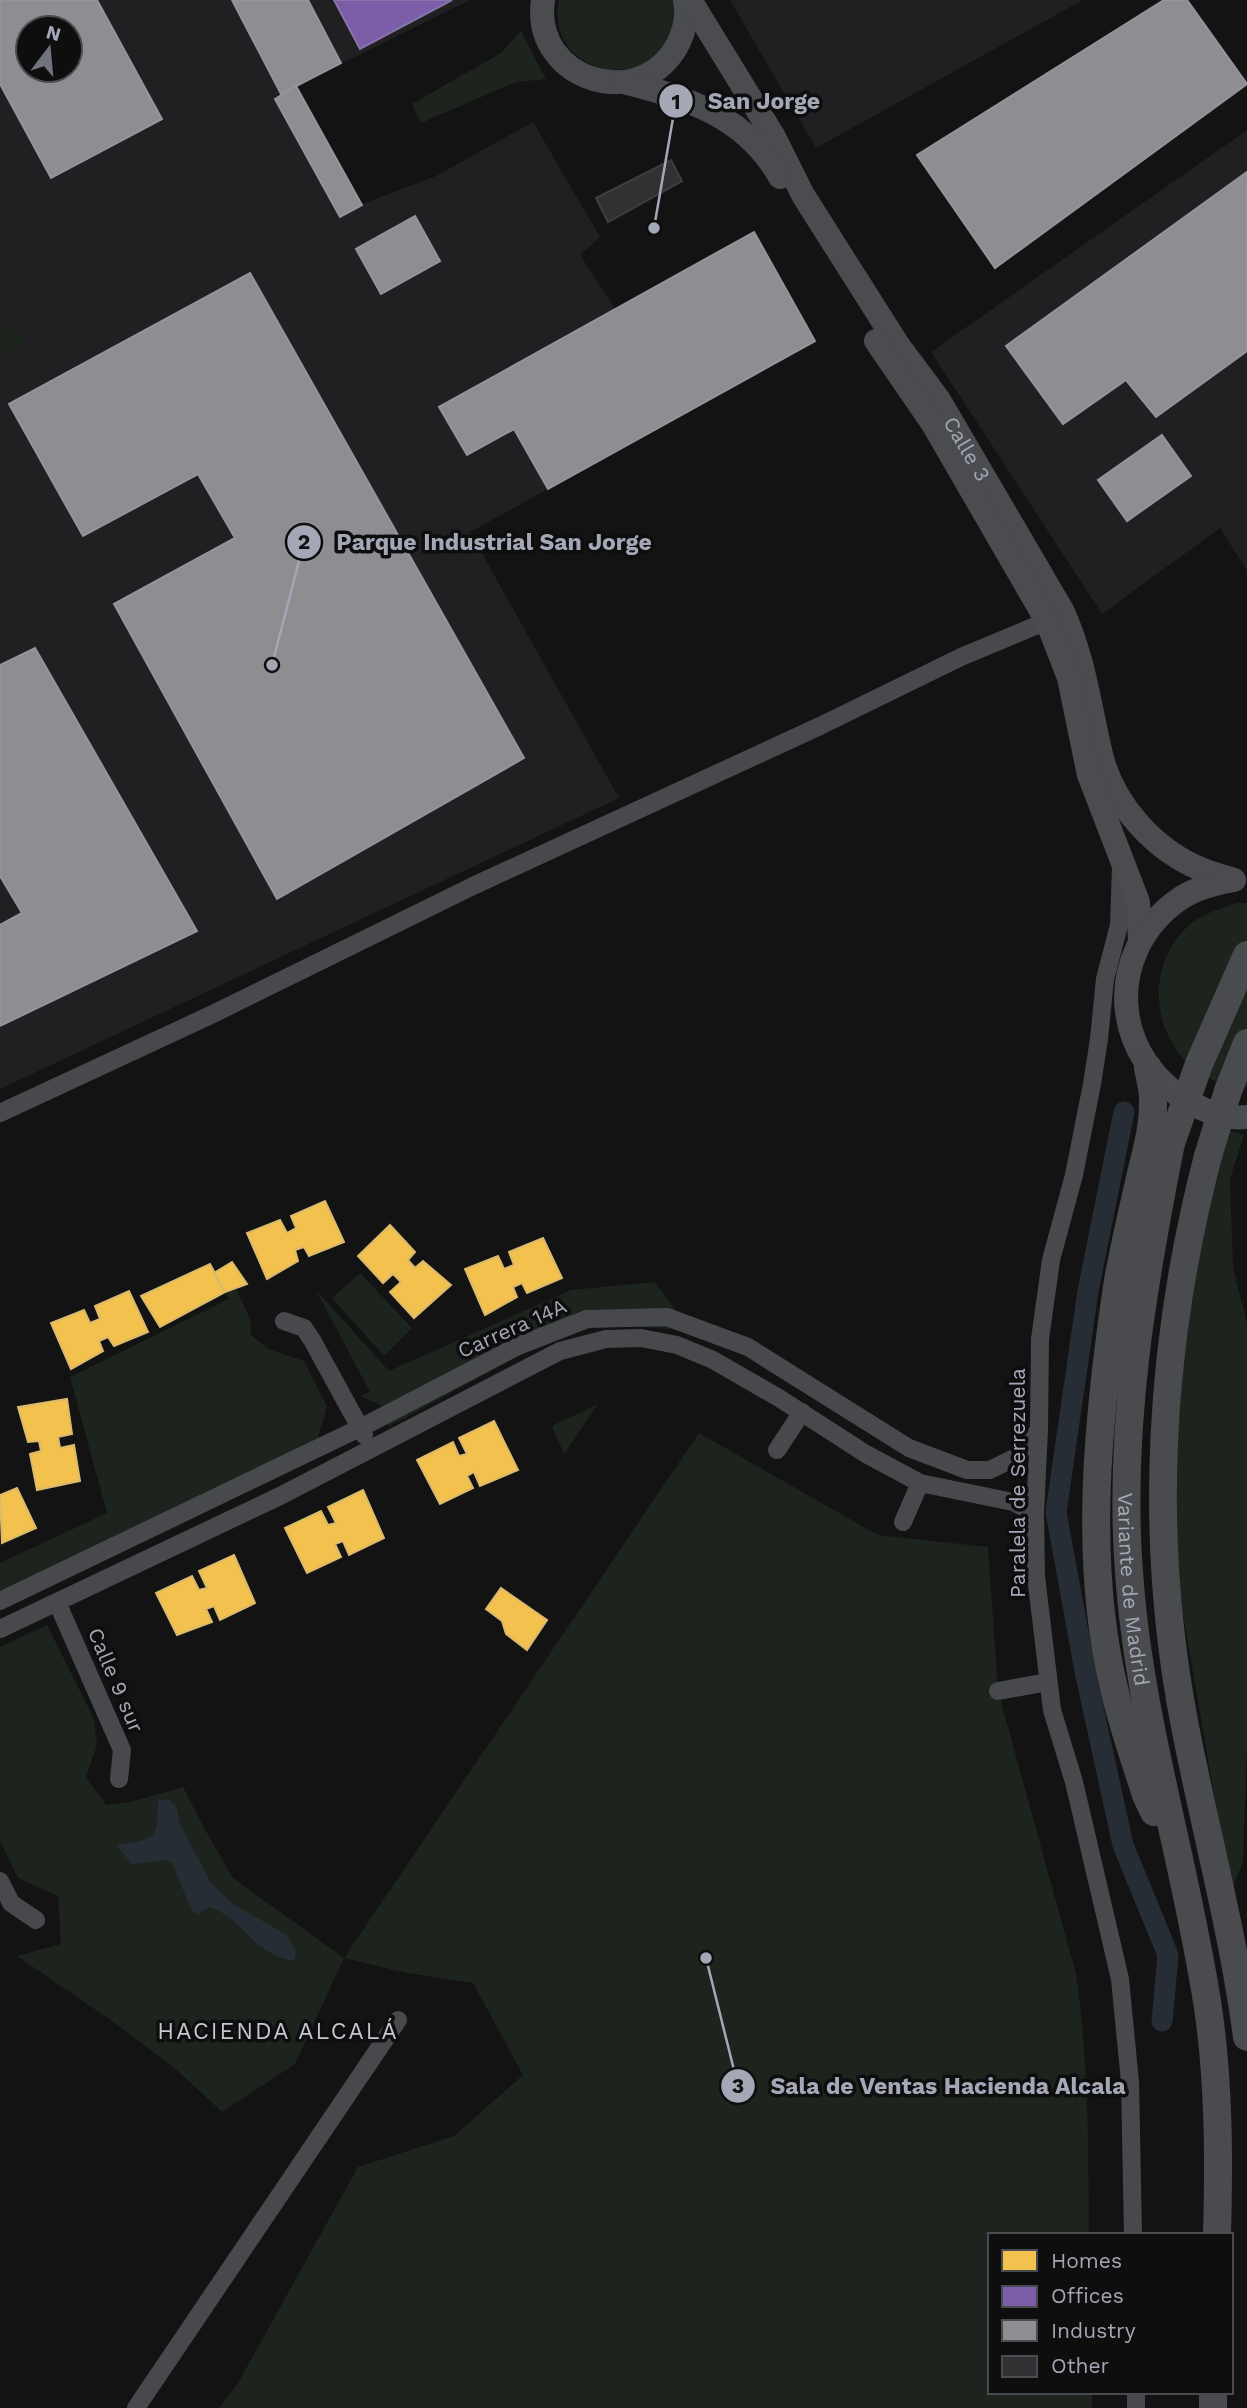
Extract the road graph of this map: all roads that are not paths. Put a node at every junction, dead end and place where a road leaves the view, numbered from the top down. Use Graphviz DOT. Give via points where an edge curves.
graph roads {
  1 [pos="543,0"];
  2 [pos="688,0"];
  3 [pos="624,82"];
  4 [pos="1047,621"];
  5 [pos="1121,856"];
  6 [pos="1241,880"];
  7 [pos="1140,942"];
  8 [pos="1247,955"];
  9 [pos="1247,1043"];
  10 [pos="1148,1068"];
  11 [pos="0,1113"];
  12 [pos="1247,1117"];
  13 [pos="284,1321"];
  14 [pos="802,1412"];
  15 [pos="359,1427"];
  16 [pos="1040,1430"];
  17 [pos="370,1448"];
  18 [pos="777,1450"];
  19 [pos="920,1483"];
  20 [pos="1035,1513"];
  21 [pos="902,1522"];
  22 [pos="0,1601"];
  23 [pos="57,1601"];
  24 [pos="0,1629"];
  25 [pos="1048,1682"];
  26 [pos="998,1691"];
  27 [pos="119,1779"];
  28 [pos="1181,1868"];
  29 [pos="0,1881"];
  30 [pos="36,1920"];
  31 [pos="398,2020"];
  32 [pos="1247,2037"];
  33 [pos="1133,2233"];
  34 [pos="1217,2233"];
  35 [pos="136,2408"];
  1 -- 3 [label="main road, Calle 3" via="547,38 566,65 595,80"];
  2 -- 3 [label="main road" via="675,50 653,72"];
  2 -- 6 [label="main road, Calle 3" via="774,137 815,215 939,400 1045,579 1073,635 1101,756 1125,809 1180,858"];
  3 -- 4 [label="main road, Calle 3" via="698,104 728,121 772,163 884,353 933,424"];
  4 -- 5 [label="main road, Calle 3" via="1069,678 1088,775"];
  4 -- 11 [label="street" via="472,886"];
  5 -- 7 [label="main road, Calle 3" via="1138,902"];
  5 -- 16 [label="street, Paralela de Serrezuela" via="1119,925 1105,979 1092,1084 1051,1260 1041,1339"];
  6 -- 7 [label="main road" via="1206,886 1180,899 1157,918"];
  7 -- 10 [label="main road" via="1130,965 1127,1010"];
  8 -- 28 [label="main road, Variante de Madrid, bridge" via="1199,1064 1171,1143 1134,1356 1128,1571 1149,1724"];
  9 -- 32 [label="main road, Variante de Madrid, bridge" via="1228,1091 1193,1214 1178,1287 1165,1424 1165,1576 1173,1650"];
  10 -- 12 [label="main road" via="1174,1094 1206,1111"];
  10 -- 28 [label="main road" via="1154,1098 1150,1135 1122,1254 1101,1416 1098,1562 1113,1687 1146,1795"];
  13 -- 15 [label="street" via="304,1328 312,1339"];
  14 -- 17 [label="street, Carrera 14A" via="713,1360 677,1345 641,1338 606,1339 560,1351"];
  14 -- 18 [label="street"];
  14 -- 19 [label="street, Carrera 14A"];
  15 -- 16 [label="street, Carrera 14A" via="518,1346 587,1320 667,1317 748,1347 909,1448 967,1470 990,1470 1016,1457"];
  15 -- 17 [label="street"];
  15 -- 22 [label="street, Carrera 14A"];
  16 -- 20 [label="street, Paralela de Serrezuela"];
  17 -- 23 [label="street, Carrera 14A" via="280,1496"];
  19 -- 20 [label="street, Carrera 14A" via="1013,1502"];
  19 -- 21 [label="street"];
  20 -- 25 [label="street, Paralela de Serrezuela" via="1036,1576"];
  23 -- 24 [label="street, Carrera 14A"];
  23 -- 27 [label="street, Calle 9 sur" via="122,1750"];
  25 -- 26 [label="street"];
  25 -- 33 [label="street, Paralela de Serrezuela" via="1120,1979 1130,2082"];
  28 -- 34 [label="main road, Variante de Madrid" via="1208,2009 1218,2095"];
  29 -- 30 [label="street" via="11,1903"];
  31 -- 35 [label="street"];
}
